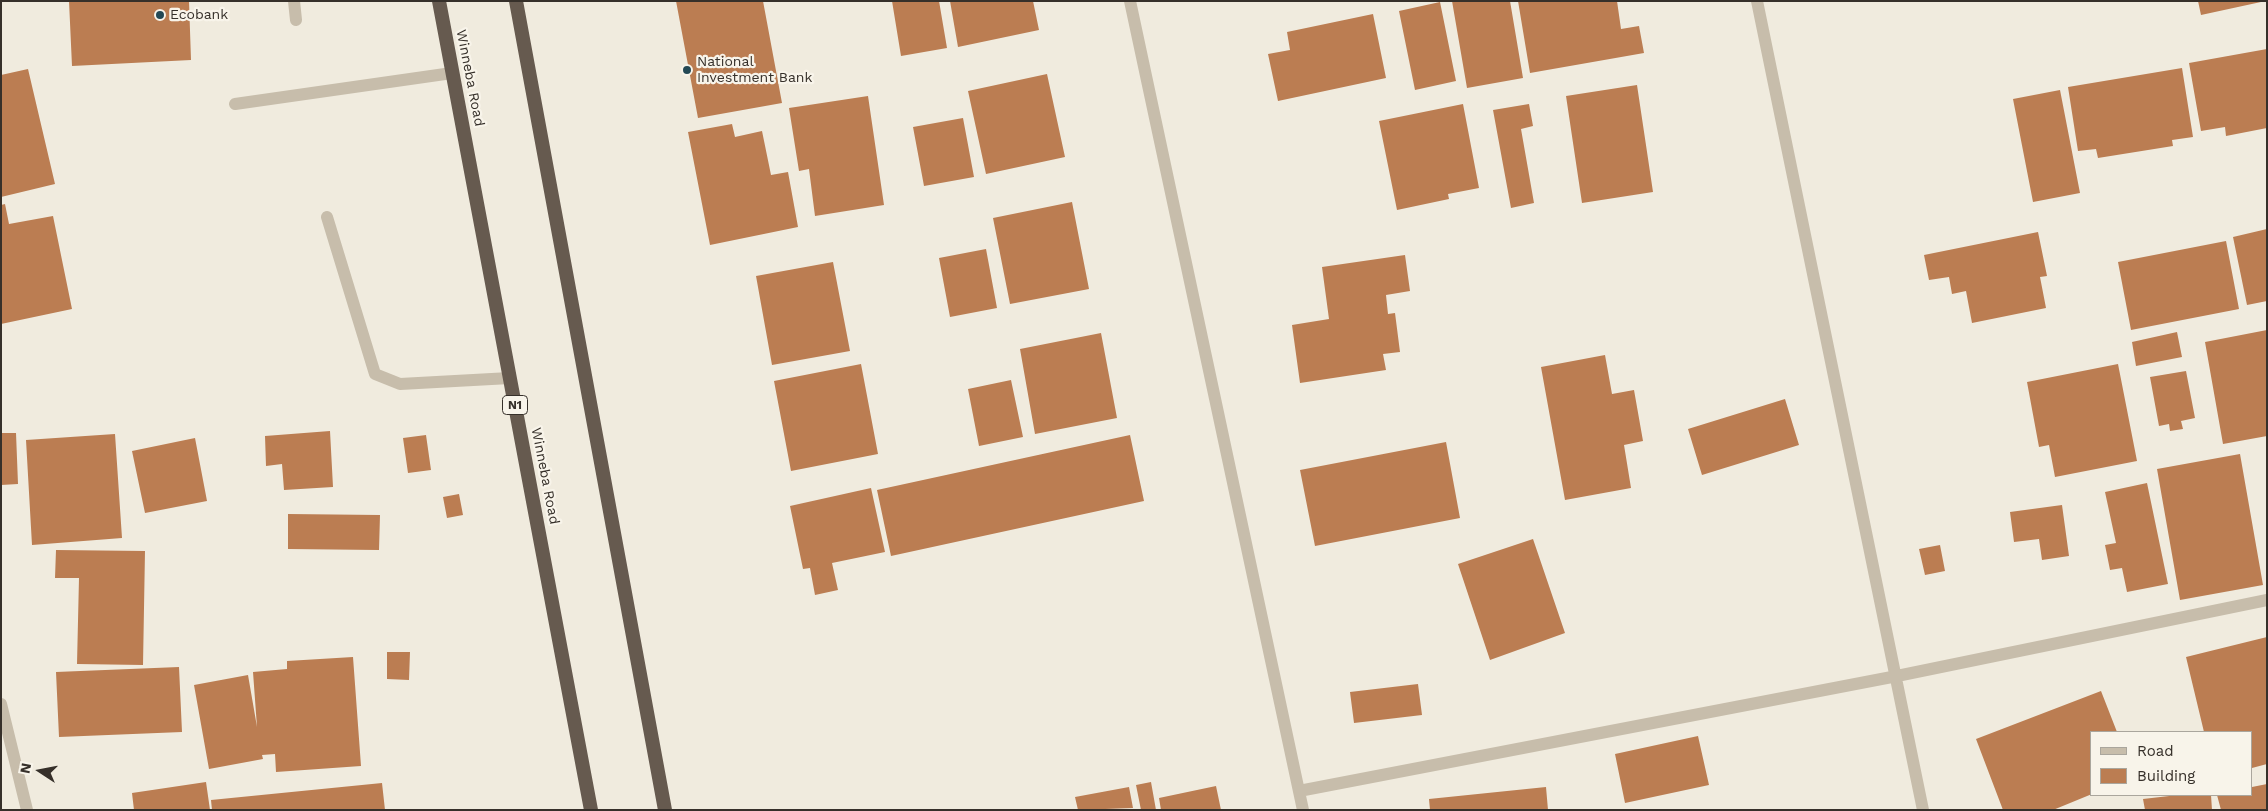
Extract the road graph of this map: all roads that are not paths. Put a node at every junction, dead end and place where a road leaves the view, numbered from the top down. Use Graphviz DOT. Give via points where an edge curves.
graph roads {
  1 [pos="294,1"];
  2 [pos="439,1"];
  3 [pos="516,1"];
  4 [pos="1130,1"];
  5 [pos="1757,1"];
  6 [pos="296,20"];
  7 [pos="452,73"];
  8 [pos="235,104"];
  9 [pos="327,217"];
  10 [pos="510,378"];
  11 [pos="2267,600"];
  12 [pos="1897,676"];
  13 [pos="1,704"];
  14 [pos="1299,791"];
  15 [pos="27,810"];
  16 [pos="591,810"];
  17 [pos="665,810"];
  18 [pos="1303,810"];
  19 [pos="1924,810"];
  1 -- 6 [label="street"];
  2 -- 7 [label="highway, Winneba Road / N1"];
  3 -- 17 [label="highway"];
  4 -- 14 [label="street"];
  5 -- 12 [label="street"];
  7 -- 8 [label="street"];
  7 -- 10 [label="highway, Winneba Road / N1"];
  9 -- 10 [label="street" via="375,374 400,384"];
  10 -- 16 [label="highway, Winneba Road / N1"];
  11 -- 12 [label="street"];
  12 -- 14 [label="street"];
  12 -- 19 [label="street"];
  13 -- 15 [label="street"];
  14 -- 18 [label="street"];
}
